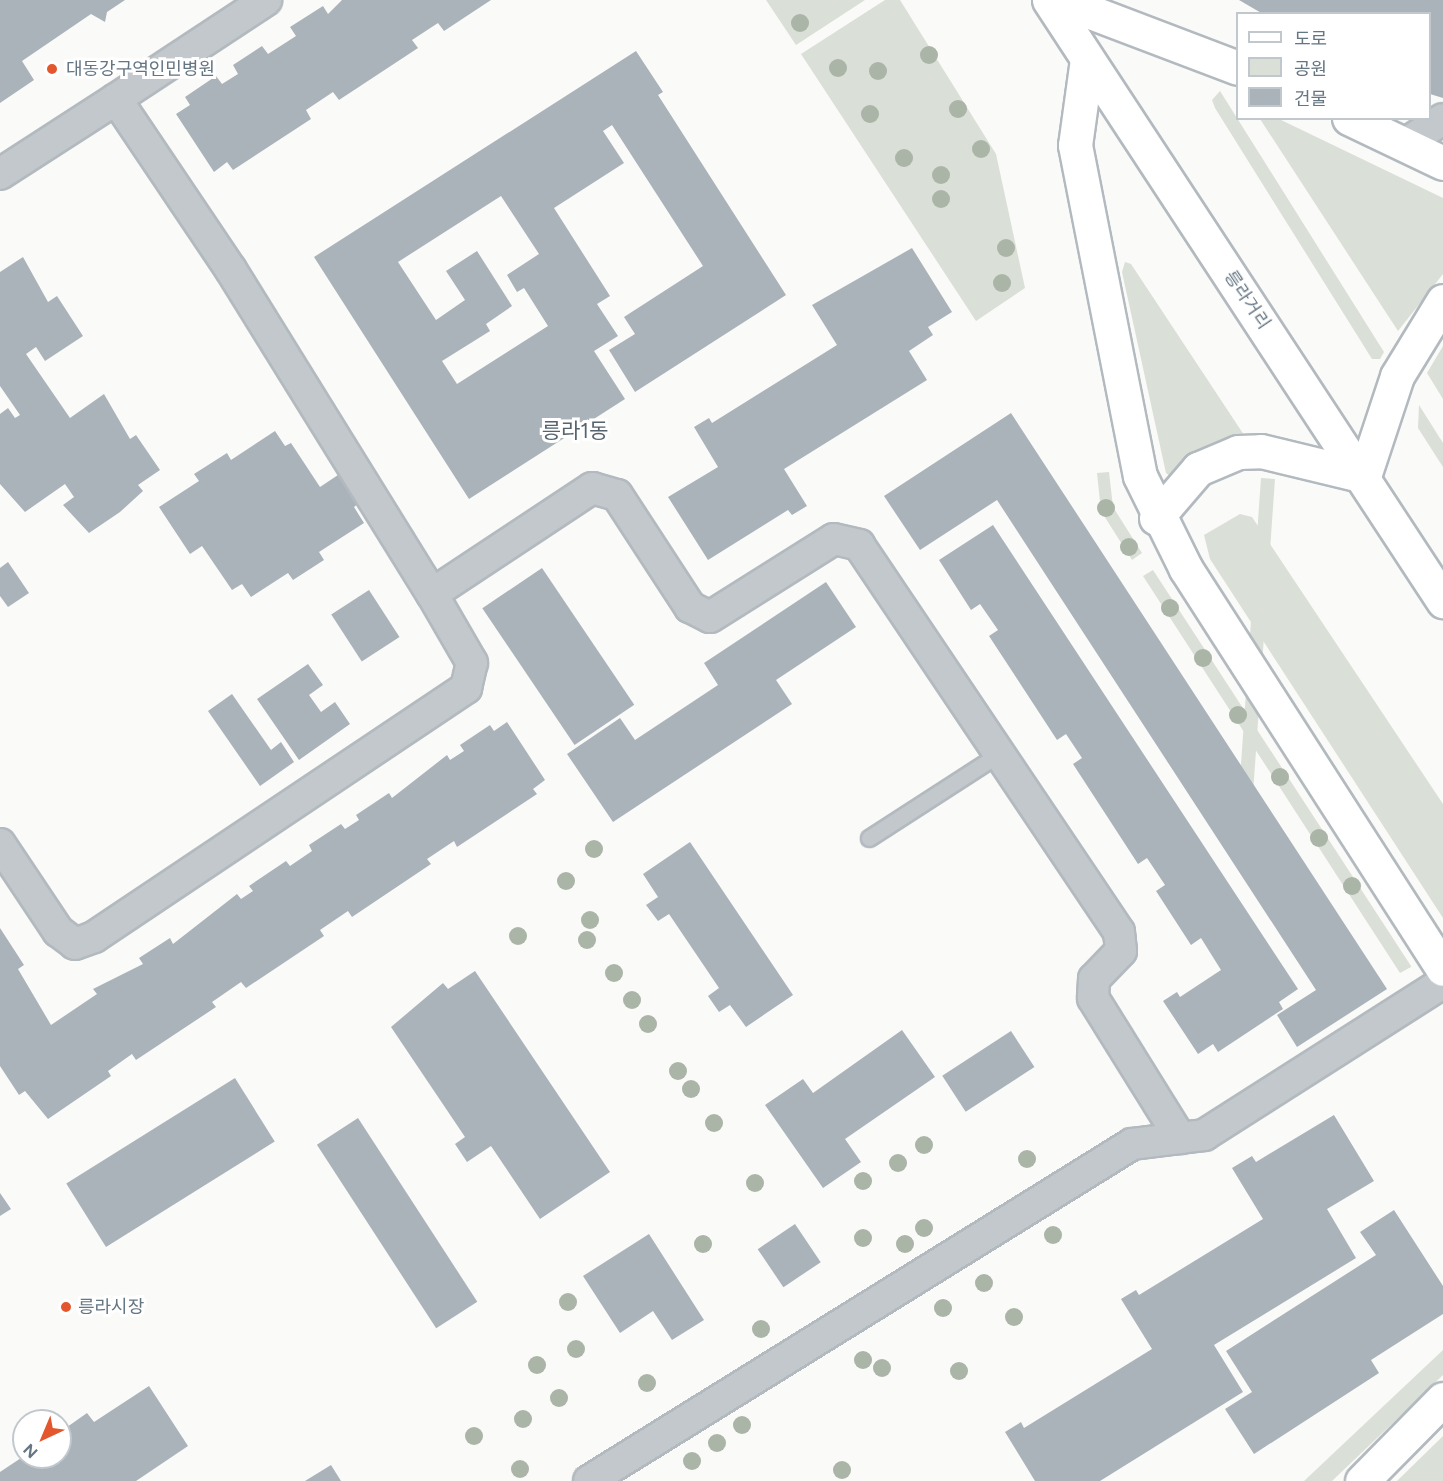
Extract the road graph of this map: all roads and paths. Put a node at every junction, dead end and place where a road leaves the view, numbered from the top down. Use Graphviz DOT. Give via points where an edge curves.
graph roads {
  1 [pos="266,0"];
  2 [pos="1049,0"];
  3 [pos="1059,0"];
  4 [pos="1088,59"];
  5 [pos="1236,67"];
  6 [pos="116,99"];
  7 [pos="1443,119"];
  8 [pos="1353,120"];
  9 [pos="1405,144"];
  10 [pos="1443,163"];
  11 [pos="0,174"];
  12 [pos="1443,301"];
  13 [pos="1364,476"];
  14 [pos="1156,518"];
  15 [pos="432,594"];
  16 [pos="1443,601"];
  17 [pos="999,754"];
  18 [pos="869,838"];
  19 [pos="0,844"];
  20 [pos="1443,969"];
  21 [pos="1443,983"];
  22 [pos="1179,1138"];
  23 [pos="1443,1399"];
  24 [pos="589,1481"];
  25 [pos="1362,1481"];
  1 -- 6 [label="street"];
  2 -- 4 [label="main road, 릉라거리"];
  3 -- 5 [label="main road"];
  4 -- 13 [label="main road, 릉라거리"];
  4 -- 14 [label="main road" via="1075,145 1140,476"];
  6 -- 11 [label="street"];
  6 -- 15 [label="street" via="231,270"];
  7 -- 9 [label="street"];
  8 -- 9 [label="main road"];
  9 -- 10 [label="main road"];
  12 -- 13 [label="main road" via="1397,376"];
  13 -- 14 [label="main road" via="1261,451 1238,452 1198,469"];
  13 -- 16 [label="main road, 릉라거리"];
  14 -- 20 [label="main road"];
  15 -- 17 [label="street" via="592,488 617,495 690,607 710,617 834,538 859,545"];
  15 -- 19 [label="street" via="472,663 466,688 94,937 75,944 58,931"];
  17 -- 18 [label="lane"];
  17 -- 22 [label="street" via="1119,932 1121,951 1094,979 1094,998"];
  21 -- 22 [label="street" via="1204,1135"];
  22 -- 24 [label="street" via="1132,1144"];
  23 -- 25 [label="main road"];
}
